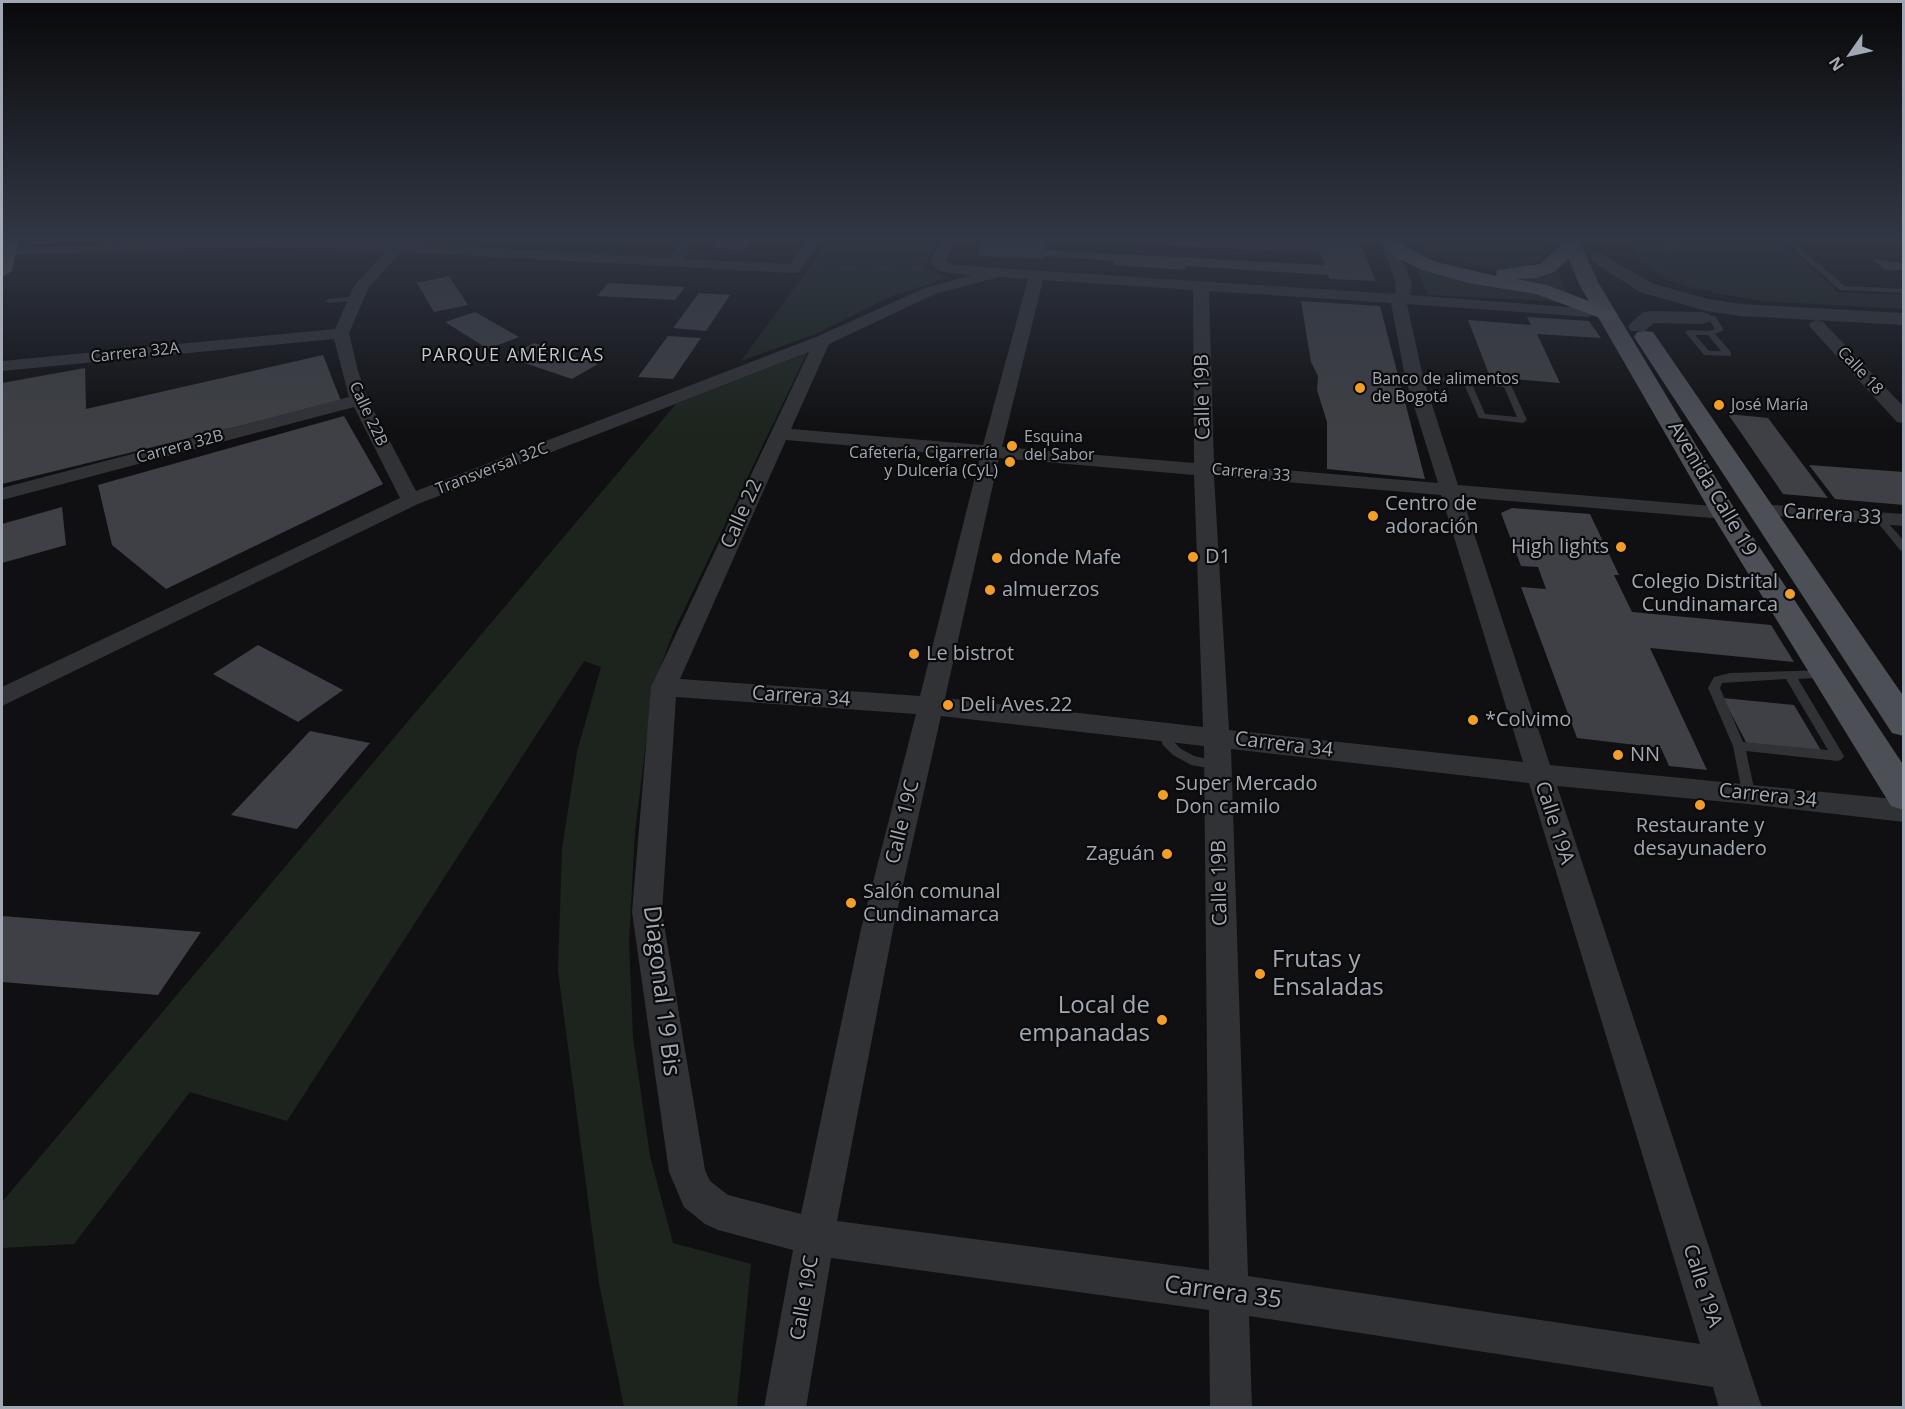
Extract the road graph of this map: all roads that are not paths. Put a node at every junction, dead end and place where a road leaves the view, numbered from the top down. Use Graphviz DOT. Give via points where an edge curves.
graph roads {
  1 [pos="353,304"];
  2 [pos="902,304"];
  3 [pos="1029,304"];
  4 [pos="1201,304"];
  5 [pos="1399,304"];
  6 [pos="1444,304"];
  7 [pos="1576,304"];
  8 [pos="1596,304"];
  9 [pos="1623,304"];
  10 [pos="1705,304"];
  11 [pos="1598,313"];
  12 [pos="1904,320"];
  13 [pos="1817,325"];
  14 [pos="1638,327"];
  15 [pos="1904,329"];
  16 [pos="340,333"];
  17 [pos="822,341"];
  18 [pos="2,366"];
  19 [pos="1414,377"];
  20 [pos="1467,382"];
  21 [pos="359,400"];
  22 [pos="1904,418"];
  23 [pos="778,434"];
  24 [pos="991,452"];
  25 [pos="1204,469"];
  26 [pos="1449,490"];
  27 [pos="2,494"];
  28 [pos="411,500"];
  29 [pos="1760,510"];
  30 [pos="1724,513"];
  31 [pos="1879,518"];
  32 [pos="1904,520"];
  33 [pos="1904,548"];
  34 [pos="1827,674"];
  35 [pos="1790,676"];
  36 [pos="664,687"];
  37 [pos="2,697"];
  38 [pos="931,706"];
  39 [pos="1904,724"];
  40 [pos="1739,746"];
  41 [pos="1217,751"];
  42 [pos="1539,774"];
  43 [pos="1748,793"];
  44 [pos="1904,796"];
  45 [pos="1904,811"];
  46 [pos="718,1211"];
  47 [pos="815,1237"];
  48 [pos="1230,1293"];
  49 [pos="1729,1369"];
  50 [pos="785,1407"];
  51 [pos="1231,1407"];
  52 [pos="1741,1407"];
  1 -- 16 [label="street"];
  2 -- 17 [label="street, Transversal 32C"];
  3 -- 24 [label="street, Calle 19C"];
  4 -- 25 [label="street, Calle 19B"];
  5 -- 19 [label="street, Calle 19A"];
  6 -- 11 [label="street"];
  7 -- 11 [label="highway"];
  8 -- 11 [label="main road, Avenida Calle 19"];
  9 -- 14 [label="main road, Avenida Calle 19"];
  10 -- 12 [label="street"];
  11 -- 30 [label="main road, Avenida Calle 19"];
  13 -- 14 [label="street" via="1711,326 1656,316 1642,320"];
  13 -- 15 [label="street"];
  13 -- 22 [label="street, Calle 18"];
  14 -- 29 [label="main road, Avenida Calle 19"];
  16 -- 18 [label="street, Carrera 32A"];
  16 -- 21 [label="street, Calle 22B"];
  17 -- 23 [label="street, Calle 22"];
  17 -- 28 [label="street, Transversal 32C"];
  19 -- 20 [label="lane"];
  19 -- 26 [label="street, Calle 19A"];
  20 -- 20 [label="lane" via="1482,416 1523,420 1507,385"];
  21 -- 27 [label="street, Carrera 32B"];
  21 -- 28 [label="street, Calle 22B"];
  23 -- 24 [label="street, Carrera 33"];
  23 -- 36 [label="street, Calle 22"];
  24 -- 25 [label="street, Carrera 33"];
  24 -- 38 [label="street, Calle 19C"];
  25 -- 26 [label="street, Carrera 33"];
  25 -- 41 [label="street, Calle 19B"];
  26 -- 30 [label="street, Carrera 33"];
  26 -- 42 [label="street, Calle 19A"];
  28 -- 37 [label="street, Transversal 32C"];
  29 -- 31 [label="street, Carrera 33"];
  29 -- 39 [label="main road, Avenida Calle 19"];
  30 -- 34 [label="main road, Avenida Calle 19"];
  31 -- 32 [label="street, Carrera 33"];
  31 -- 33 [label="lane"];
  34 -- 35 [label="lane"];
  34 -- 44 [label="main road, Avenida Calle 19"];
  35 -- 40 [label="lane" via="1718,680 1714,688"];
  35 -- 40 [label="lane" via="1838,756"];
  36 -- 38 [label="street, Carrera 34"];
  36 -- 46 [label="street, Diagonal 19 Bis" via="647,912 687,1172 697,1194"];
  38 -- 41 [label="street, Carrera 34" via="1167,732"];
  38 -- 47 [label="street, Calle 19C" via="877,928"];
  40 -- 43 [label="lane"];
  41 -- 42 [label="street, Carrera 34"];
  41 -- 48 [label="street, Calle 19B"];
  42 -- 43 [label="street, Carrera 34"];
  42 -- 49 [label="street, Calle 19A"];
  43 -- 45 [label="street, Carrera 34"];
  46 -- 47 [label="street, Carrera 35"];
  47 -- 48 [label="street, Carrera 35"];
  47 -- 50 [label="street, Calle 19C"];
  48 -- 49 [label="street, Carrera 35"];
  48 -- 51 [label="street, Calle 19B"];
  49 -- 52 [label="street, Calle 19A"];
}
